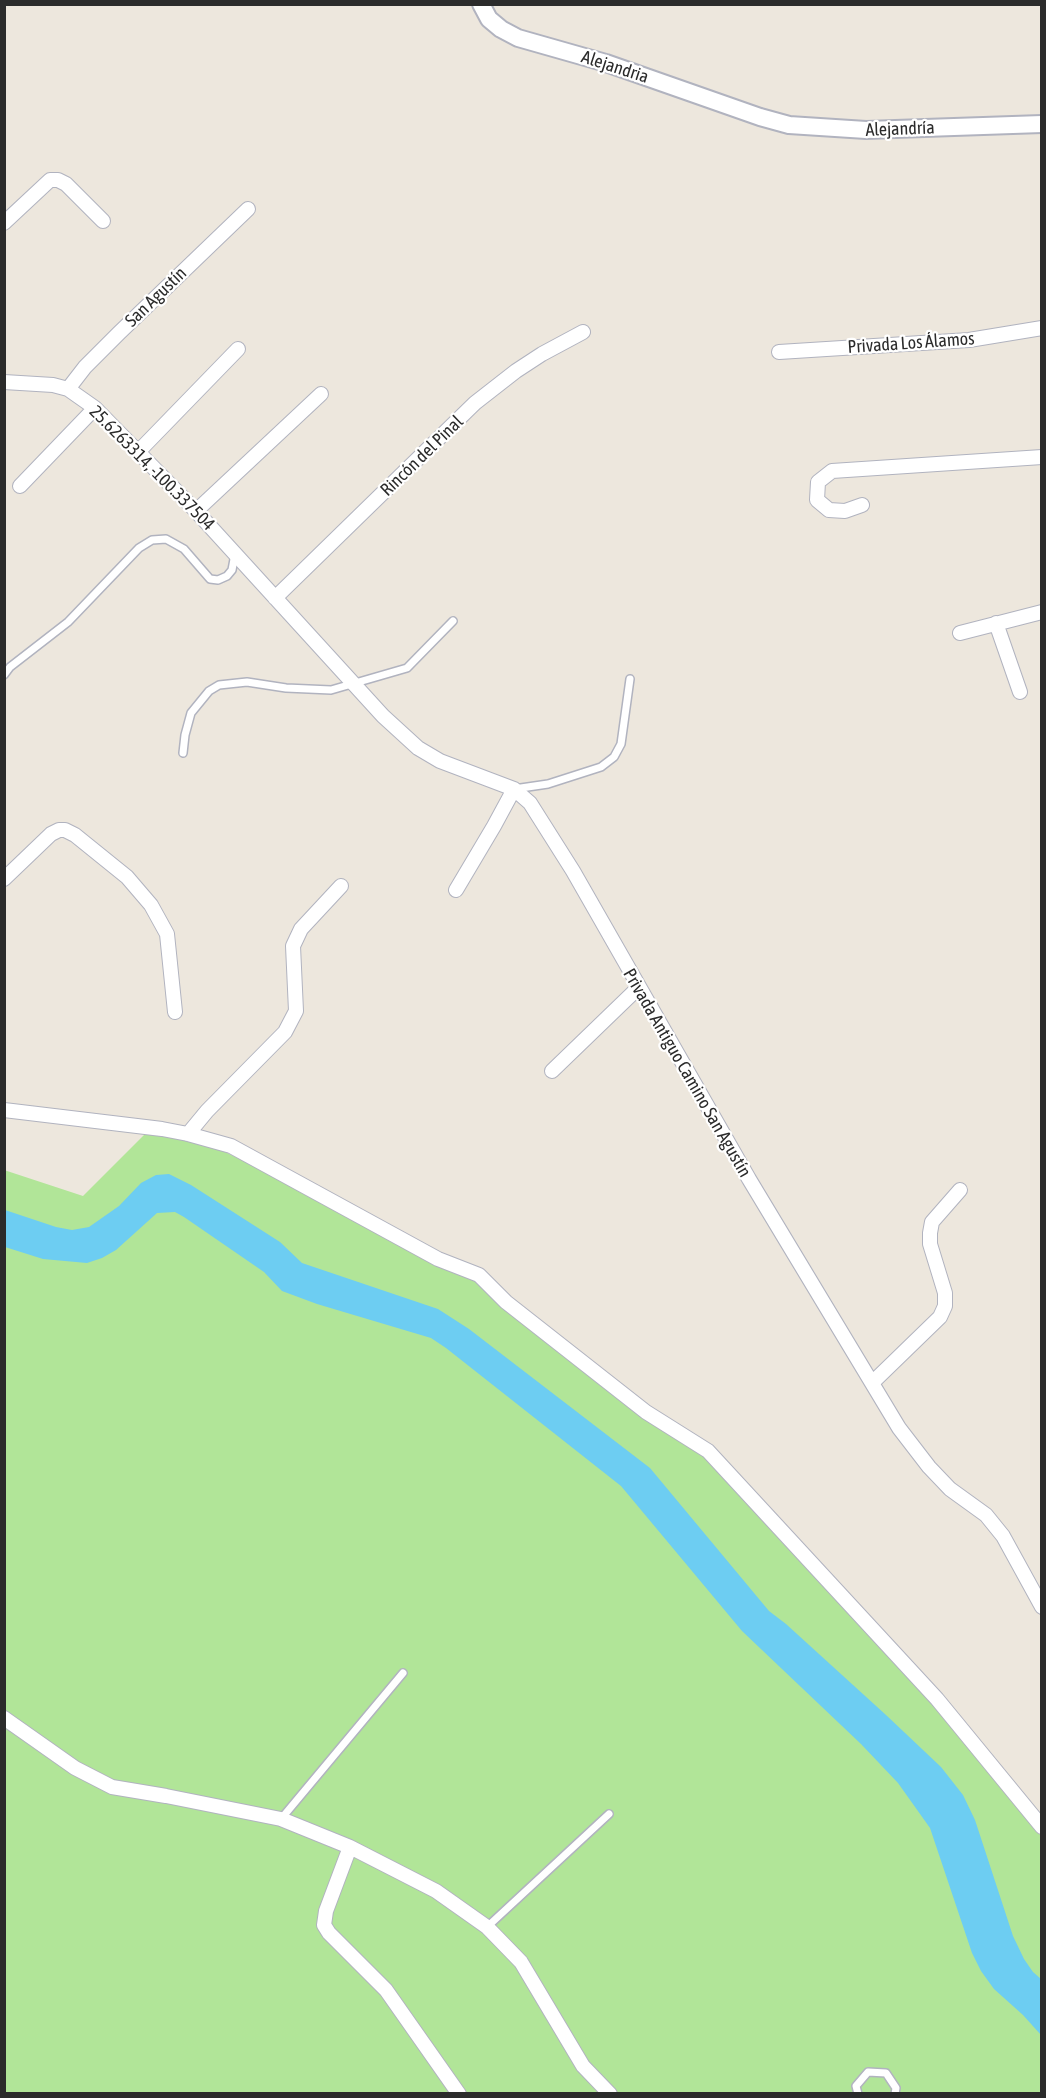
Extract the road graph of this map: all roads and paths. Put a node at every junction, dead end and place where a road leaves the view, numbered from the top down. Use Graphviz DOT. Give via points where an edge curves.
graph roads {
  1 [pos="481,4"];
  2 [pos="760,117"];
  3 [pos="1041,124"];
  4 [pos="248,209"];
  5 [pos="103,221"];
  6 [pos="4,223"];
  7 [pos="1041,328"];
  8 [pos="583,333"];
  9 [pos="238,350"];
  10 [pos="779,352"];
  11 [pos="4,382"];
  12 [pos="68,389"];
  13 [pos="321,394"];
  14 [pos="94,408"];
  15 [pos="138,452"];
  16 [pos="1041,458"];
  17 [pos="20,486"];
  18 [pos="862,505"];
  19 [pos="196,511"];
  20 [pos="236,554"];
  21 [pos="275,598"];
  22 [pos="1041,612"];
  23 [pos="453,621"];
  24 [pos="996,623"];
  25 [pos="960,633"];
  26 [pos="4,675"];
  27 [pos="630,679"];
  28 [pos="352,683"];
  29 [pos="1020,692"];
  30 [pos="183,753"];
  31 [pos="514,789"];
  32 [pos="4,879"];
  33 [pos="341,886"];
  34 [pos="456,890"];
  35 [pos="638,988"];
  36 [pos="176,1012"];
  37 [pos="552,1071"];
  38 [pos="4,1110"];
  39 [pos="188,1134"];
  40 [pos="960,1190"];
  41 [pos="872,1383"];
  42 [pos="1041,1607"];
  43 [pos="403,1673"];
  44 [pos="4,1718"];
  45 [pos="609,1814"];
  46 [pos="281,1819"];
  47 [pos="1041,1827"];
  48 [pos="350,1847"];
  49 [pos="487,1927"];
  50 [pos="459,2094"];
  51 [pos="610,2094"];
  52 [pos="858,2094"];
  53 [pos="895,2094"];
  1 -- 2 [label="street, Alejandria" via="489,19 518,38 606,63"];
  2 -- 3 [label="street, Alejandría" via="789,125 866,130"];
  4 -- 12 [label="street, San Agustín" via="119,333"];
  5 -- 6 [label="street" via="66,184 50,180"];
  7 -- 10 [label="street, Privada Los Álamos" via="969,340"];
  8 -- 21 [label="street, Rincón del Pinal" via="516,371 476,403"];
  9 -- 15 [label="street"];
  11 -- 12 [label="street, 25.6263314, -100.337504"];
  12 -- 14 [label="street, 25.6263314, -100.337504"];
  13 -- 19 [label="street"];
  14 -- 15 [label="street, 25.6263314, -100.337504"];
  14 -- 17 [label="street"];
  15 -- 19 [label="street, 25.6263314, -100.337504"];
  16 -- 18 [label="street" via="832,471 818,482 817,500 829,510 844,511"];
  19 -- 20 [label="street, 25.6263314, -100.337504"];
  20 -- 21 [label="street, 25.6263314, -100.337504"];
  20 -- 26 [label="lane" via="227,576 210,579 184,549 166,539 152,540 139,548 68,622"];
  21 -- 28 [label="street, Privada Antiguo Camino San Agustín"];
  22 -- 24 [label="street"];
  23 -- 28 [label="lane" via="407,668"];
  24 -- 25 [label="street"];
  24 -- 29 [label="street"];
  27 -- 31 [label="lane" via="621,744 614,757 601,767 548,784"];
  28 -- 30 [label="lane" via="332,690 247,682 219,686 209,691 191,713"];
  28 -- 31 [label="street, Privada Antiguo Camino San Agustín" via="418,748 440,761"];
  31 -- 34 [label="street"];
  31 -- 35 [label="street, Privada Antiguo Camino San Agustín" via="530,803 573,872"];
  32 -- 36 [label="street" via="51,834 65,830 75,835 127,878 151,905 167,934"];
  33 -- 39 [label="street" via="301,929 293,946 296,1011 285,1032"];
  35 -- 37 [label="street"];
  35 -- 41 [label="street, Privada Antiguo Camino San Agustín"];
  38 -- 39 [label="street"];
  39 -- 47 [label="street" via="231,1146 438,1259 479,1275 506,1302 637,1406 708,1451 937,1699"];
  40 -- 41 [label="street" via="932,1222 930,1233 945,1293 940,1317"];
  41 -- 42 [label="street, Privada Antiguo Camino San Agustín" via="929,1467 950,1489 986,1515 1003,1536"];
  43 -- 46 [label="lane"];
  44 -- 46 [label="street" via="75,1768 112,1787"];
  45 -- 49 [label="lane"];
  46 -- 48 [label="street"];
  48 -- 49 [label="street" via="436,1891"];
  48 -- 50 [label="street" via="324,1925 386,1990"];
  49 -- 51 [label="street" via="521,1962 583,2066"];
  52 -- 53 [label="lane" via="856,2086 868,2072 886,2073 896,2088"];
}
